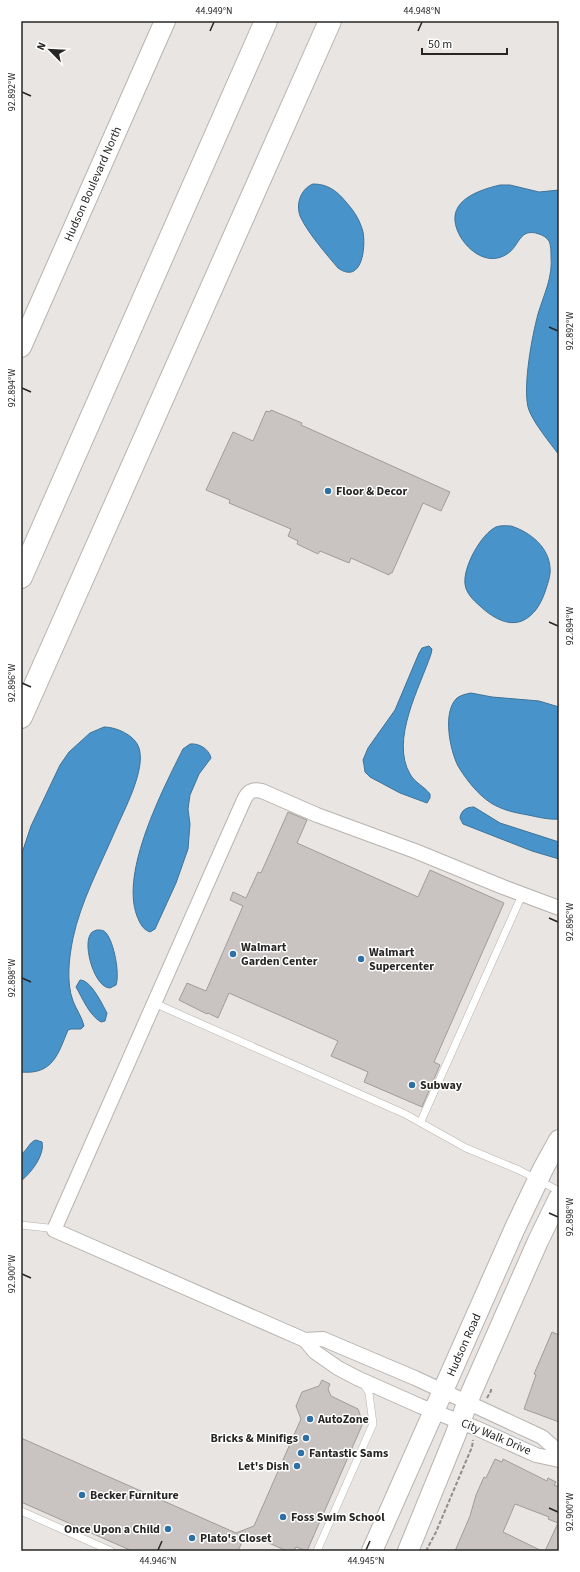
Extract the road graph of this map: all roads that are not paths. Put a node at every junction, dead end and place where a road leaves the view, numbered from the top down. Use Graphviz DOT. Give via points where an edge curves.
graph roads {
  1 [pos="165,21"];
  2 [pos="266,21"];
  3 [pos="330,21"];
  4 [pos="21,347"];
  5 [pos="34,547"];
  6 [pos="21,570"];
  7 [pos="21,577"];
  8 [pos="21,716"];
  9 [pos="522,895"];
  10 [pos="559,908"];
  11 [pos="154,1002"];
  12 [pos="421,1121"];
  13 [pos="559,1140"];
  14 [pos="538,1180"];
  15 [pos="559,1191"];
  16 [pos="559,1198"];
  17 [pos="21,1225"];
  18 [pos="54,1230"];
  19 [pos="305,1340"];
  20 [pos="357,1378"];
  21 [pos="443,1391"];
  22 [pos="467,1403"];
  23 [pos="434,1412"];
  24 [pos="460,1422"];
  25 [pos="559,1452"];
  26 [pos="559,1460"];
  27 [pos="21,1511"];
  28 [pos="111,1551"];
  29 [pos="317,1551"];
  30 [pos="372,1551"];
  31 [pos="408,1551"];
  1 -- 4 [label="street, Hudson Boulevard North"];
  2 -- 5 [label="highway"];
  3 -- 8 [label="highway"];
  5 -- 6 [label="highway"];
  5 -- 7 [label="highway"];
  9 -- 10 [label="street"];
  9 -- 11 [label="street" via="262,791 252,790 246,796"];
  9 -- 12 [label="lane"];
  11 -- 12 [label="lane"];
  11 -- 18 [label="street"];
  12 -- 14 [label="lane" via="466,1148"];
  13 -- 14 [label="street, Hudson Road"];
  14 -- 15 [label="lane"];
  14 -- 21 [label="street, Hudson Road"];
  16 -- 22 [label="street"];
  17 -- 18 [label="lane"];
  18 -- 19 [label="street"];
  19 -- 20 [label="street, City Walk Drive" via="315,1352"];
  19 -- 21 [label="street, City Walk Drive" via="322,1339"];
  20 -- 23 [label="street, City Walk Drive"];
  20 -- 29 [label="lane" via="368,1390 372,1428"];
  21 -- 22 [label="street, City Walk Drive"];
  21 -- 23 [label="street, Hudson Road"];
  22 -- 24 [label="street"];
  22 -- 25 [label="street, City Walk Drive" via="544,1438"];
  23 -- 24 [label="street, City Walk Drive"];
  23 -- 30 [label="street, Hudson Road"];
  24 -- 26 [label="street, City Walk Drive" via="536,1455"];
  24 -- 31 [label="street"];
  27 -- 28 [label="lane"];
}
